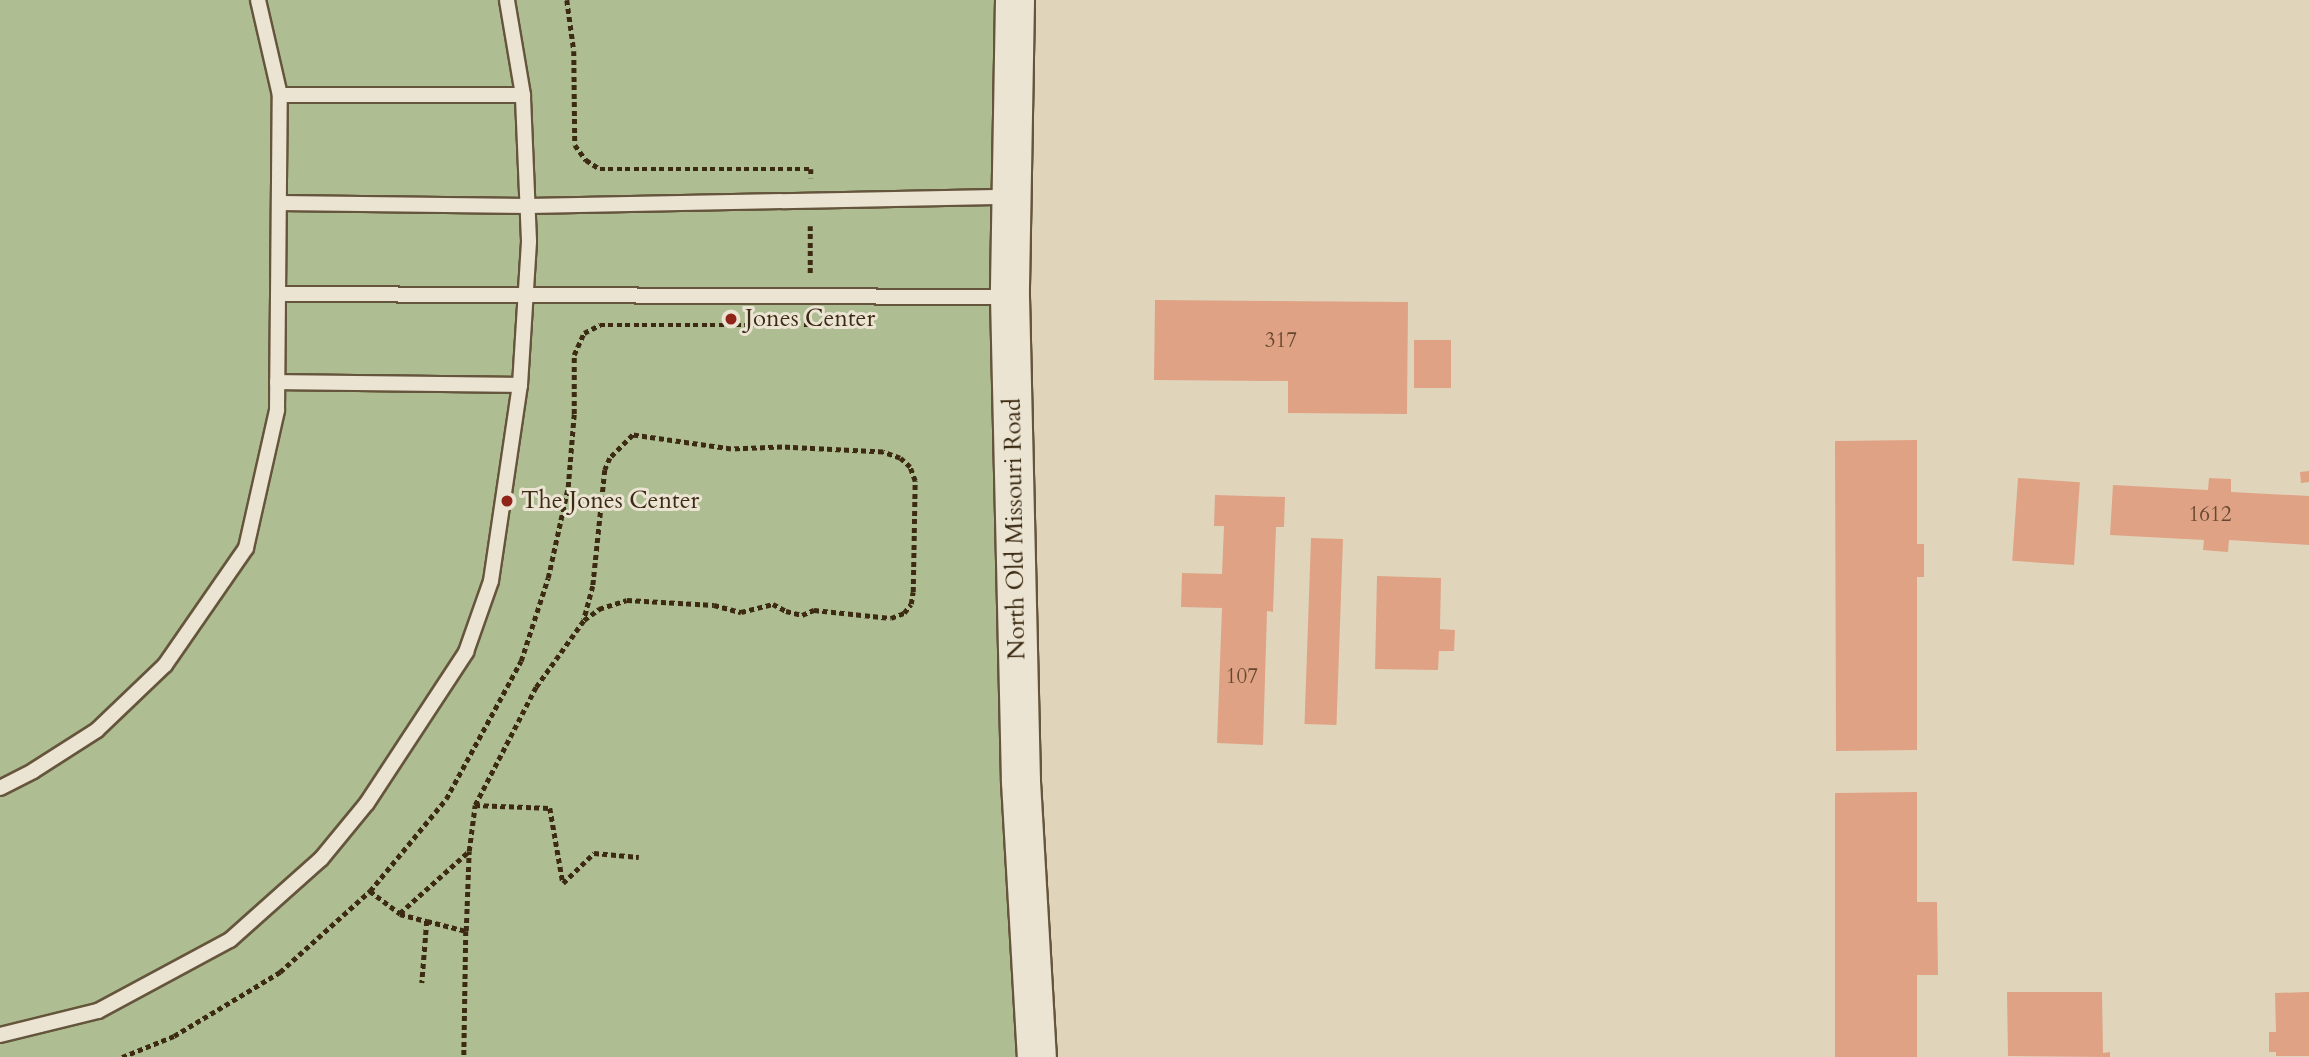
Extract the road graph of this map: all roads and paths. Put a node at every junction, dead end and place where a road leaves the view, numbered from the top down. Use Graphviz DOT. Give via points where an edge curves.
graph roads {
  1 [pos="258,0"];
  2 [pos="507,0"];
  3 [pos="567,0"];
  4 [pos="1015,0"];
  5 [pos="279,94"];
  6 [pos="523,95"];
  7 [pos="1010,197"];
  8 [pos="279,203"];
  9 [pos="811,203"];
  10 [pos="528,206"];
  11 [pos="278,293"];
  12 [pos="526,294"];
  13 [pos="810,295"];
  14 [pos="1010,298"];
  15 [pos="277,382"];
  16 [pos="520,385"];
  17 [pos="584,620"];
  18 [pos="0,788"];
  19 [pos="475,805"];
  20 [pos="468,851"];
  21 [pos="639,857"];
  22 [pos="370,891"];
  23 [pos="400,914"];
  24 [pos="427,921"];
  25 [pos="466,931"];
  26 [pos="422,983"];
  27 [pos="0,1035"];
  28 [pos="122,1057"];
  29 [pos="464,1057"];
  30 [pos="1037,1057"];
  1 -- 5 [label="lane"];
  2 -- 6 [label="lane"];
  3 -- 9 [label="path" via="574,51 575,145 586,160 600,169 810,169"];
  4 -- 7 [label="main road, North Old Missouri Road"];
  5 -- 6 [label="lane"];
  5 -- 8 [label="lane"];
  6 -- 10 [label="lane"];
  7 -- 9 [label="lane"];
  7 -- 14 [label="main road, North Old Missouri Road"];
  8 -- 10 [label="lane"];
  8 -- 11 [label="lane"];
  9 -- 10 [label="lane"];
  9 -- 13 [label="path"];
  10 -- 12 [label="lane"];
  11 -- 12 [label="lane"];
  11 -- 15 [label="lane"];
  12 -- 13 [label="lane"];
  12 -- 16 [label="lane"];
  13 -- 14 [label="lane"];
  13 -- 22 [label="path" via="810,325 600,325 584,332 574,355 568,487 548,578 521,662 446,799"];
  14 -- 30 [label="main road, North Old Missouri Road" via="1021,782"];
  15 -- 16 [label="lane"];
  15 -- 18 [label="lane" via="277,410 246,548 166,665 97,730"];
  16 -- 27 [label="lane" via="491,581 466,652 368,803 321,859 230,940 98,1011"];
  17 -- 17 [label="path" via="598,609 627,600 714,605 741,612 773,604 802,615 814,610 891,618 904,613 913,593 915,481 910,467 883,452 731,449 633,435 610,458 605,470 593,586"];
  17 -- 19 [label="path" via="536,687"];
  19 -- 20 [label="path"];
  19 -- 21 [label="path" via="550,808 563,883 594,853"];
  20 -- 23 [label="path"];
  20 -- 25 [label="path"];
  22 -- 23 [label="path"];
  22 -- 28 [label="path" via="280,972 174,1036"];
  23 -- 24 [label="path"];
  24 -- 25 [label="path"];
  24 -- 26 [label="path"];
  25 -- 29 [label="path"];
}
